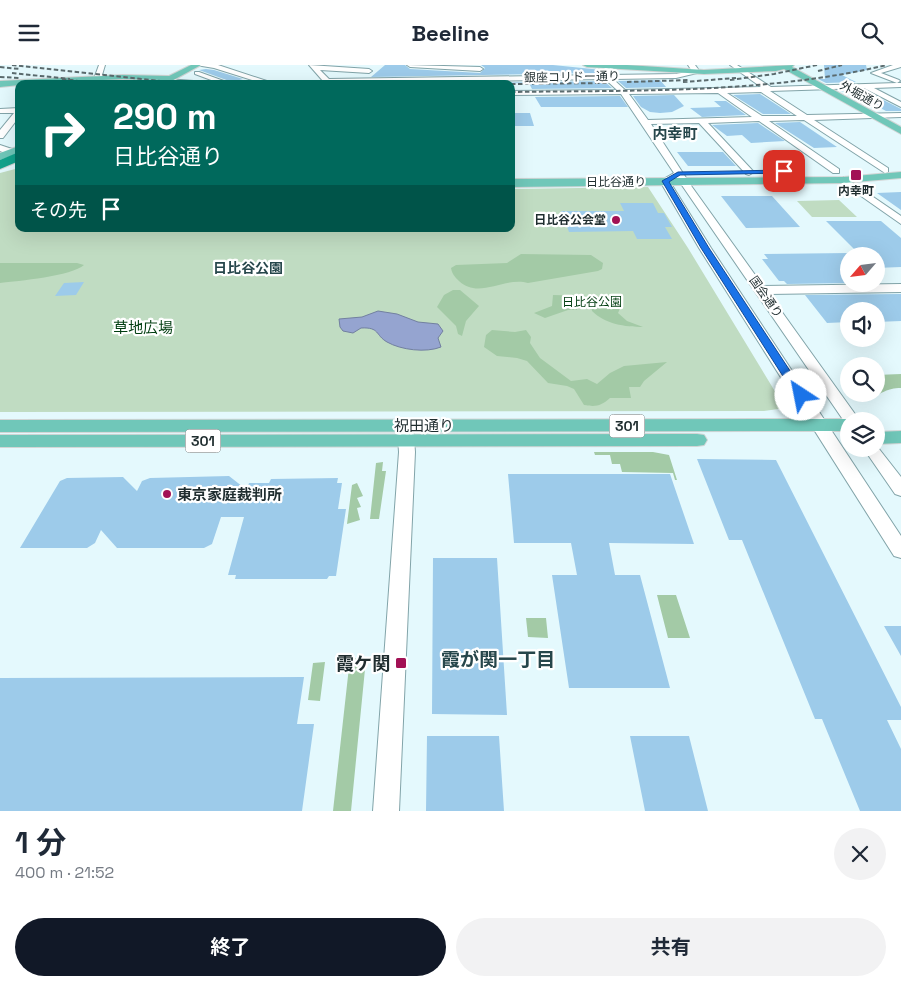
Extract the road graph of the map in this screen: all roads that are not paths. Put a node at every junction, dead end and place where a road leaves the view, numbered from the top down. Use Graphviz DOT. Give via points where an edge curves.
graph roads {
  1 [pos="102,65"];
  2 [pos="198,65"];
  3 [pos="588,65"];
  4 [pos="609,65"];
  5 [pos="621,65"];
  6 [pos="788,65"];
  7 [pos="900,65"];
  8 [pos="313,66"];
  9 [pos="186,67"];
  10 [pos="407,68"];
  11 [pos="737,68"];
  12 [pos="694,69"];
  13 [pos="502,70"];
  14 [pos="378,71"];
  15 [pos="387,72"];
  16 [pos="514,75"];
  17 [pos="608,77"];
  18 [pos="103,78"];
  19 [pos="477,79"];
  20 [pos="46,80"];
  21 [pos="78,80"];
  22 [pos="158,80"];
  23 [pos="219,80"];
  24 [pos="260,80"];
  25 [pos="328,80"];
  26 [pos="395,80"];
  27 [pos="15,83"];
  28 [pos="0,84"];
  29 [pos="901,84"];
  30 [pos="865,86"];
  31 [pos="820,87"];
  32 [pos="832,87"];
  33 [pos="766,89"];
  34 [pos="720,91"];
  35 [pos="515,93"];
  36 [pos="624,93"];
  37 [pos="901,105"];
  38 [pos="0,111"];
  39 [pos="15,111"];
  40 [pos="901,115"];
  41 [pos="15,116"];
  42 [pos="872,116"];
  43 [pos="886,116"];
  44 [pos="806,118"];
  45 [pos="762,120"];
  46 [pos="702,121"];
  47 [pos="645,123"];
  48 [pos="901,124"];
  49 [pos="901,131"];
  50 [pos="0,136"];
  51 [pos="750,172"];
  52 [pos="897,174"];
  53 [pos="515,175"];
  54 [pos="840,175"];
  55 [pos="681,177"];
  56 [pos="665,181"];
  57 [pos="515,183"];
  58 [pos="901,221"];
  59 [pos="901,288"];
  60 [pos="761,290"];
  61 [pos="846,412"];
  62 [pos="901,424"];
  63 [pos="885,425"];
  64 [pos="0,426"];
  65 [pos="840,428"];
  66 [pos="406,433"];
  67 [pos="825,433"];
  68 [pos="840,437"];
  69 [pos="901,437"];
  70 [pos="885,438"];
  71 [pos="0,441"];
  72 [pos="878,457"];
  73 [pos="901,490"];
  74 [pos="901,551"];
  75 [pos="386,811"];
  1 -- 18 [label="street" via="98,75"];
  2 -- 9 [label="main road"];
  2 -- 24 [label="street" via="215,66"];
  3 -- 4 [label="main road"];
  4 -- 12 [label="main road"];
  4 -- 17 [label="street" via="605,76"];
  5 -- 12 [label="main road"];
  6 -- 11 [label="main road" via="776,69"];
  6 -- 31 [label="main road, 外堀通り"];
  6 -- 32 [label="main road, 外堀通り"];
  7 -- 29 [label="street" via="874,73"];
  8 -- 14 [label="street"];
  8 -- 25 [label="street"];
  9 -- 22 [label="main road"];
  9 -- 23 [label="street"];
  10 -- 15 [label="street"];
  10 -- 19 [label="street" via="484,69"];
  10 -- 26 [label="street"];
  11 -- 12 [label="main road"];
  11 -- 33 [label="street"];
  12 -- 17 [label="street, 銀座コリドー通り" via="676,75"];
  13 -- 16 [label="street"];
  16 -- 17 [label="street, 銀座コリドー通り"];
  16 -- 19 [label="street, 銀座コリドー通り"];
  17 -- 36 [label="street, 国会通り"];
  18 -- 20 [label="main road"];
  18 -- 21 [label="main road"];
  18 -- 22 [label="main road"];
  19 -- 26 [label="street, 銀座コリドー通り"];
  27 -- 28 [label="main road"];
  29 -- 30 [label="street"];
  30 -- 32 [label="street"];
  30 -- 37 [label="street"];
  31 -- 32 [label="street"];
  31 -- 33 [label="street"];
  31 -- 42 [label="main road, 外堀通り"];
  32 -- 43 [label="main road, 外堀通り"];
  33 -- 34 [label="street"];
  33 -- 44 [label="street"];
  34 -- 36 [label="street"];
  34 -- 45 [label="street"];
  35 -- 36 [label="street"];
  36 -- 47 [label="street, 国会通り"];
  38 -- 39 [label="street"];
  40 -- 43 [label="street"];
  41 -- 50 [label="street"];
  42 -- 43 [label="street"];
  42 -- 44 [label="street"];
  42 -- 49 [label="main road, 外堀通り"];
  43 -- 48 [label="main road, 外堀通り"];
  44 -- 45 [label="street"];
  44 -- 52 [label="street"];
  45 -- 46 [label="street"];
  45 -- 54 [label="street"];
  46 -- 47 [label="street"];
  46 -- 51 [label="street"];
  47 -- 55 [label="street, 国会通り"];
  51 -- 54 [label="main road, 日比谷通り"];
  51 -- 55 [label="main road, 日比谷通り"];
  52 -- 54 [label="main road, 日比谷通り"];
  53 -- 55 [label="main road, 日比谷通り"];
  54 -- 55 [label="main road, 日比谷通り"];
  54 -- 58 [label="street"];
  55 -- 56 [label="main road, 日比谷通り"];
  55 -- 60 [label="street, 国会通り"];
  56 -- 57 [label="main road, 日比谷通り"];
  56 -- 67 [label="street, 国会通り"];
  59 -- 60 [label="street"];
  60 -- 61 [label="street, 国会通り"];
  62 -- 63 [label="main road"];
  64 -- 66 [label="main road, 祝田通り / 301"];
  65 -- 67 [label="main road, 祝田通り / 301"];
  66 -- 67 [label="main road, 祝田通り / 301"];
  66 -- 71 [label="main road, 祝田通り / 301"];
  66 -- 75 [label="street"];
  67 -- 68 [label="main road, 祝田通り / 301"];
  67 -- 74 [label="street, 国会通り"];
  69 -- 70 [label="main road"];
  72 -- 73 [label="street"];
}
